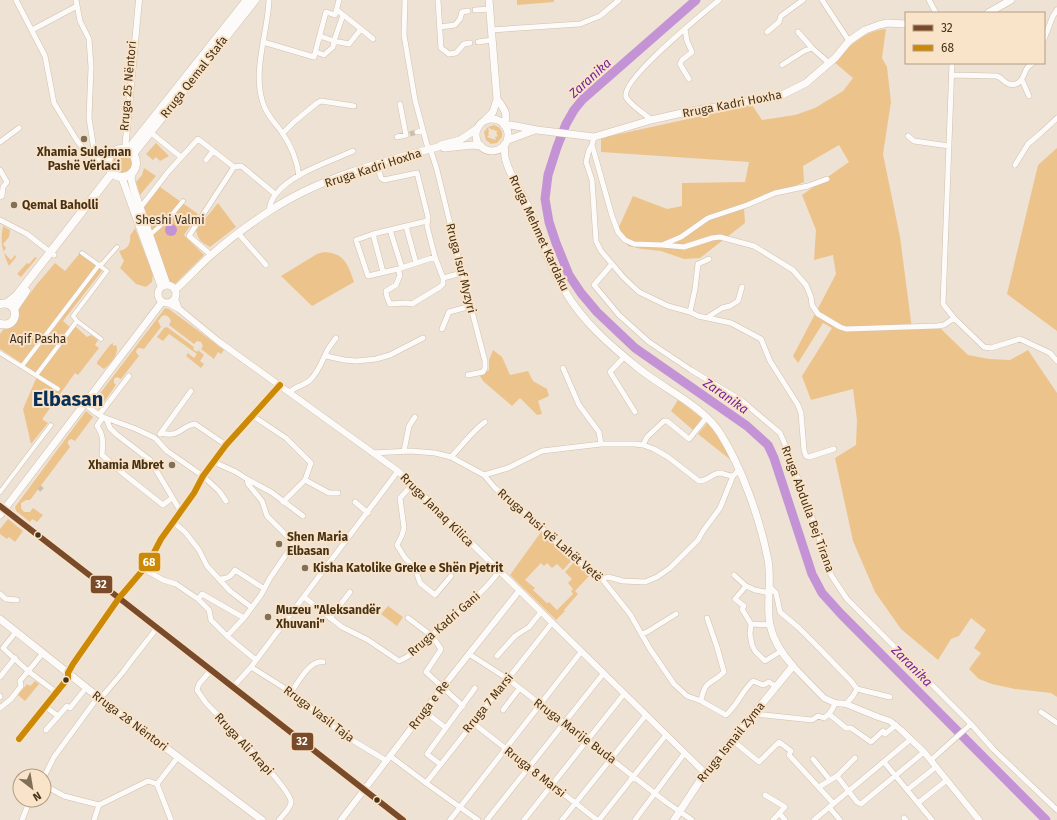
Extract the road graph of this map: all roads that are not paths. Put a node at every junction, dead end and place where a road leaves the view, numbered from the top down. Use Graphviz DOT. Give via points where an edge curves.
graph roads {
  1 [pos="16,0"];
  2 [pos="76,0"];
  3 [pos="138,0"];
  4 [pos="247,0"];
  5 [pos="255,0"];
  6 [pos="269,0"];
  7 [pos="339,0"];
  8 [pos="404,0"];
  9 [pos="438,0"];
  10 [pos="489,0"];
  11 [pos="619,0"];
  12 [pos="719,0"];
  13 [pos="803,0"];
  14 [pos="822,0"];
  15 [pos="929,0"];
  16 [pos="1011,0"];
  17 [pos="77,6"];
  18 [pos="490,9"];
  19 [pos="337,10"];
  20 [pos="475,10"];
  21 [pos="1057,10"];
  22 [pos="468,11"];
  23 [pos="935,12"];
  24 [pos="990,12"];
  25 [pos="343,15"];
  26 [pos="905,24"];
  27 [pos="440,27"];
  28 [pos="361,29"];
  29 [pos="685,29"];
  30 [pos="32,30"];
  31 [pos="491,30"];
  32 [pos="767,32"];
  33 [pos="798,32"];
  34 [pos="320,36"];
  35 [pos="1045,36"];
  36 [pos="373,39"];
  37 [pos="492,40"];
  38 [pos="334,41"];
  39 [pos="849,41"];
  40 [pos="263,42"];
  41 [pos="478,42"];
  42 [pos="470,43"];
  43 [pos="812,48"];
  44 [pos="316,52"];
  45 [pos="829,63"];
  46 [pos="952,64"];
  47 [pos="1031,64"];
  48 [pos="782,65"];
  49 [pos="952,75"];
  50 [pos="689,79"];
  51 [pos="1022,80"];
  52 [pos="1029,96"];
  53 [pos="497,99"];
  54 [pos="400,104"];
  55 [pos="354,106"];
  56 [pos="505,111"];
  57 [pos="1057,118"];
  58 [pos="651,120"];
  59 [pos="484,121"];
  60 [pos="504,124"];
  61 [pos="515,125"];
  62 [pos="19,128"];
  63 [pos="478,128"];
  64 [pos="423,130"];
  65 [pos="537,130"];
  66 [pos="150,132"];
  67 [pos="417,132"];
  68 [pos="282,133"];
  69 [pos="908,136"];
  70 [pos="397,137"];
  71 [pos="591,137"];
  72 [pos="0,142"];
  73 [pos="506,142"];
  74 [pos="592,145"];
  75 [pos="481,146"];
  76 [pos="949,146"];
  77 [pos="438,147"];
  78 [pos="430,149"];
  79 [pos="127,151"];
  80 [pos="213,151"];
  81 [pos="352,151"];
  82 [pos="493,151"];
  83 [pos="95,156"];
  84 [pos="181,157"];
  85 [pos="206,160"];
  86 [pos="506,162"];
  87 [pos="108,164"];
  88 [pos="377,164"];
  89 [pos="1015,165"];
  90 [pos="234,167"];
  91 [pos="0,170"];
  92 [pos="132,174"];
  93 [pos="116,176"];
  94 [pos="299,176"];
  95 [pos="827,179"];
  96 [pos="276,194"];
  97 [pos="0,197"];
  98 [pos="183,201"];
  99 [pos="140,208"];
  100 [pos="269,211"];
  101 [pos="0,220"];
  102 [pos="427,221"];
  103 [pos="406,226"];
  104 [pos="390,230"];
  105 [pos="238,233"];
  106 [pos="151,234"];
  107 [pos="373,234"];
  108 [pos="662,245"];
  109 [pos="117,247"];
  110 [pos="50,252"];
  111 [pos="82,252"];
  112 [pos="211,255"];
  113 [pos="435,256"];
  114 [pos="709,259"];
  115 [pos="416,263"];
  116 [pos="612,264"];
  117 [pos="99,265"];
  118 [pos="266,265"];
  119 [pos="400,268"];
  120 [pos="383,272"];
  121 [pos="462,273"];
  122 [pos="443,278"];
  123 [pos="21,284"];
  124 [pos="164,286"];
  125 [pos="742,287"];
  126 [pos="175,290"];
  127 [pos="175,298"];
  128 [pos="165,302"];
  129 [pos="2,303"];
  130 [pos="471,306"];
  131 [pos="14,309"];
  132 [pos="179,309"];
  133 [pos="690,312"];
  134 [pos="708,317"];
  135 [pos="954,318"];
  136 [pos="77,321"];
  137 [pos="1,326"];
  138 [pos="442,329"];
  139 [pos="101,338"];
  140 [pos="336,338"];
  141 [pos="423,338"];
  142 [pos="0,353"];
  143 [pos="326,356"];
  144 [pos="625,356"];
  145 [pos="1057,361"];
  146 [pos="22,366"];
  147 [pos="564,368"];
  148 [pos="37,374"];
  149 [pos="468,375"];
  150 [pos="129,376"];
  151 [pos="280,385"];
  152 [pos="58,389"];
  153 [pos="191,391"];
  154 [pos="290,392"];
  155 [pos="85,404"];
  156 [pos="634,412"];
  157 [pos="101,415"];
  158 [pos="253,416"];
  159 [pos="415,417"];
  160 [pos="707,417"];
  161 [pos="485,422"];
  162 [pos="51,425"];
  163 [pos="161,433"];
  164 [pos="155,438"];
  165 [pos="601,444"];
  166 [pos="226,445"];
  167 [pos="643,445"];
  168 [pos="834,449"];
  169 [pos="404,451"];
  170 [pos="372,453"];
  171 [pos="451,457"];
  172 [pos="214,462"];
  173 [pos="740,469"];
  174 [pos="398,471"];
  175 [pos="484,475"];
  176 [pos="203,476"];
  177 [pos="733,476"];
  178 [pos="247,479"];
  179 [pos="305,480"];
  180 [pos="412,485"];
  181 [pos="0,492"];
  182 [pos="338,493"];
  183 [pos="172,498"];
  184 [pos="226,501"];
  185 [pos="283,502"];
  186 [pos="355,502"];
  187 [pos="1,510"];
  188 [pos="181,512"];
  189 [pos="368,513"];
  190 [pos="302,516"];
  191 [pos="173,522"];
  192 [pos="144,569"];
  193 [pos="499,571"];
  194 [pos="734,575"];
  195 [pos="451,576"];
  196 [pos="220,579"];
  197 [pos="602,579"];
  198 [pos="746,586"];
  199 [pos="264,588"];
  200 [pos="770,590"];
  201 [pos="519,591"];
  202 [pos="350,592"];
  203 [pos="0,594"];
  204 [pos="304,597"];
  205 [pos="119,598"];
  206 [pos="198,599"];
  207 [pos="17,600"];
  208 [pos="251,607"];
  209 [pos="541,612"];
  210 [pos="676,614"];
  211 [pos="244,618"];
  212 [pos="330,618"];
  213 [pos="408,618"];
  214 [pos="707,618"];
  215 [pos="0,619"];
  216 [pos="552,623"];
  217 [pos="751,624"];
  218 [pos="770,625"];
  219 [pos="158,628"];
  220 [pos="16,632"];
  221 [pos="642,634"];
  222 [pos="227,636"];
  223 [pos="432,636"];
  224 [pos="781,651"];
  225 [pos="581,652"];
  226 [pos="43,653"];
  227 [pos="469,654"];
  228 [pos="497,656"];
  229 [pos="15,658"];
  230 [pos="256,660"];
  231 [pos="323,662"];
  232 [pos="793,666"];
  233 [pos="251,667"];
  234 [pos="211,670"];
  235 [pos="28,671"];
  236 [pos="68,673"];
  237 [pos="603,674"];
  238 [pos="0,677"];
  239 [pos="508,679"];
  240 [pos="775,686"];
  241 [pos="86,688"];
  242 [pos="233,688"];
  243 [pos="442,688"];
  244 [pos="475,688"];
  245 [pos="520,689"];
  246 [pos="857,689"];
  247 [pos="291,692"];
  248 [pos="57,693"];
  249 [pos="624,694"];
  250 [pos="890,697"];
  251 [pos="99,698"];
  252 [pos="701,701"];
  253 [pos="835,703"];
  254 [pos="846,704"];
  255 [pos="540,705"];
  256 [pos="463,706"];
  257 [pos="46,707"];
  258 [pos="0,708"];
  259 [pos="504,710"];
  260 [pos="424,711"];
  261 [pos="1041,712"];
  262 [pos="754,714"];
  263 [pos="829,714"];
  264 [pos="646,715"];
  265 [pos="58,716"];
  266 [pos="564,722"];
  267 [pos="473,723"];
  268 [pos="1057,723"];
  269 [pos="971,724"];
  270 [pos="896,725"];
  271 [pos="446,728"];
  272 [pos="46,730"];
  273 [pos="666,735"];
  274 [pos="911,739"];
  275 [pos="19,740"];
  276 [pos="586,740"];
  277 [pos="732,740"];
  278 [pos="506,749"];
  279 [pos="924,752"];
  280 [pos="684,754"];
  281 [pos="178,757"];
  282 [pos="388,758"];
  283 [pos="855,758"];
  284 [pos="611,759"];
  285 [pos="813,759"];
  286 [pos="931,760"];
  287 [pos="884,762"];
  288 [pos="440,764"];
  289 [pos="528,767"];
  290 [pos="936,767"];
  291 [pos="48,768"];
  292 [pos="705,773"];
  293 [pos="633,776"];
  294 [pos="837,776"];
  295 [pos="895,776"];
  296 [pos="830,780"];
  297 [pos="947,780"];
  298 [pos="426,783"];
  299 [pos="157,784"];
  300 [pos="552,785"];
  301 [pos="819,787"];
  302 [pos="52,789"];
  303 [pos="364,790"];
  304 [pos="907,790"];
  305 [pos="847,791"];
  306 [pos="655,793"];
  307 [pos="765,794"];
  308 [pos="575,803"];
  309 [pos="918,803"];
  310 [pos="99,805"];
  311 [pos="831,805"];
  312 [pos="27,808"];
  313 [pos="460,808"];
  314 [pos="1057,810"];
  315 [pos="679,812"];
  316 [pos="779,814"];
  317 [pos="22,820"];
  318 [pos="94,820"];
  319 [pos="171,820"];
  320 [pos="262,820"];
  321 [pos="279,820"];
  322 [pos="340,820"];
  323 [pos="403,820"];
  324 [pos="450,820"];
  325 [pos="478,820"];
  326 [pos="487,820"];
  327 [pos="524,820"];
  328 [pos="562,820"];
  329 [pos="598,820"];
  330 [pos="635,820"];
  331 [pos="674,820"];
  332 [pos="692,820"];
  333 [pos="773,820"];
  334 [pos="785,820"];
  335 [pos="814,820"];
  336 [pos="840,820"];
  337 [pos="932,820"];
  338 [pos="979,820"];
  1 -- 30 [label="street"];
  2 -- 17 [label="street"];
  3 -- 79 [label="street, Rruga 25 Nëntori"];
  4 -- 79 [label="main road, Rruga Qemal Stafa"];
  5 -- 66 [label="main road, Rruga Qemal Stafa"];
  6 -- 40 [label="street"];
  7 -- 19 [label="street"];
  8 -- 64 [label="street, Rruga Isuf Myzyri" via="404,35"];
  9 -- 27 [label="street"];
  10 -- 18 [label="main road"];
  11 -- 31 [label="street" via="600,16 580,24"];
  12 -- 29 [label="street"];
  13 -- 32 [label="street" via="781,16 779,22"];
  14 -- 39 [label="street"];
  15 -- 23 [label="street"];
  16 -- 24 [label="main road"];
  17 -- 30 [label="street"];
  17 -- 83 [label="street" via="80,21 89,39 89,118"];
  18 -- 20 [label="street"];
  18 -- 31 [label="main road"];
  19 -- 25 [label="street"];
  19 -- 34 [label="street" via="335,15 326,12"];
  21 -- 35 [label="street"];
  22 -- 27 [label="street" via="462,12 455,25"];
  25 -- 28 [label="street"];
  25 -- 38 [label="street"];
  26 -- 39 [label="main road, Rruga Kadri Hoxha" via="879,24"];
  27 -- 42 [label="street" via="441,48 449,54"];
  28 -- 36 [label="street"];
  28 -- 38 [label="street" via="349,44"];
  29 -- 50 [label="street" via="692,52 680,64"];
  29 -- 58 [label="street" via="657,54 626,92 630,102"];
  30 -- 83 [label="street" via="45,56 54,103 84,150"];
  31 -- 37 [label="main road"];
  33 -- 43 [label="street"];
  34 -- 38 [label="street"];
  34 -- 44 [label="street"];
  37 -- 41 [label="street"];
  37 -- 53 [label="main road"];
  38 -- 44 [label="street" via="333,47 324,55"];
  39 -- 45 [label="main road, Rruga Kadri Hoxha"];
  40 -- 44 [label="street" via="314,58"];
  40 -- 68 [label="street" via="260,62 261,96 265,109"];
  43 -- 45 [label="street"];
  43 -- 48 [label="street"];
  45 -- 58 [label="main road, Rruga Kadri Hoxha" via="806,83 778,97"];
  46 -- 49 [label="street"];
  47 -- 51 [label="street"];
  49 -- 51 [label="street" via="1000,76 1010,85"];
  49 -- 76 [label="street"];
  51 -- 52 [label="street"];
  53 -- 56 [label="main road"];
  53 -- 59 [label="main road" via="493,112"];
  54 -- 70 [label="street" via="408,134"];
  55 -- 68 [label="street" via="321,101"];
  56 -- 60 [label="main road"];
  56 -- 61 [label="main road"];
  57 -- 89 [label="street" via="1028,144"];
  58 -- 71 [label="main road, Rruga Kadri Hoxha"];
  59 -- 60 [label="main road" via="492,119"];
  59 -- 63 [label="main road"];
  60 -- 61 [label="main road, Rruga Kadri Hoxha"];
  60 -- 73 [label="main road" via="508,131"];
  61 -- 65 [label="main road, Rruga Kadri Hoxha"];
  62 -- 72 [label="street"];
  63 -- 75 [label="main road" via="476,138"];
  63 -- 77 [label="main road, Rruga Kadri Hoxha" via="460,140"];
  64 -- 67 [label="street"];
  64 -- 78 [label="street, Rruga Isuf Myzyri"];
  65 -- 71 [label="main road, Rruga Kadri Hoxha"];
  65 -- 73 [label="main road, Rruga Kadri Hoxha"];
  66 -- 79 [label="main road, Rruga Qemal Stafa"];
  66 -- 84 [label="street"];
  68 -- 94 [label="street" via="296,156"];
  69 -- 76 [label="street" via="914,141"];
  71 -- 74 [label="street"];
  73 -- 82 [label="main road"];
  73 -- 86 [label="main road, Rruga Mehmet Kardaku"];
  74 -- 108 [label="street" via="618,232 624,240 634,244"];
  74 -- 116 [label="street" via="586,162 592,180 596,241"];
  75 -- 77 [label="main road, Rruga Kadri Hoxha"];
  75 -- 82 [label="main road"];
  76 -- 135 [label="street" via="942,298 943,304"];
  77 -- 78 [label="main road, Rruga Kadri Hoxha"];
  78 -- 88 [label="main road, Rruga Kadri Hoxha"];
  78 -- 121 [label="street, Rruga Isuf Myzyri"];
  79 -- 87 [label="main road" via="117,150 109,158"];
  79 -- 92 [label="main road" via="136,164"];
  80 -- 84 [label="street" via="198,139"];
  80 -- 85 [label="street"];
  80 -- 90 [label="street"];
  81 -- 94 [label="street"];
  82 -- 86 [label="main road, Rruga Mehmet Kardaku"];
  83 -- 87 [label="street"];
  84 -- 99 [label="street"];
  86 -- 144 [label="main road, Rruga Mehmet Kardaku" via="565,292 586,319"];
  87 -- 93 [label="main road"];
  88 -- 100 [label="main road, Rruga Kadri Hoxha" via="308,190"];
  88 -- 102 [label="street" via="384,180 417,173"];
  90 -- 96 [label="street" via="241,166"];
  90 -- 112 [label="street" via="189,236"];
  91 -- 97 [label="street" via="7,182"];
  92 -- 93 [label="main road" via="126,177"];
  92 -- 99 [label="main road"];
  93 -- 110 [label="main road"];
  93 -- 124 [label="main road"];
  94 -- 96 [label="street"];
  95 -- 108 [label="street" via="775,193 708,218 681,237"];
  96 -- 100 [label="street"];
  98 -- 106 [label="street"];
  99 -- 124 [label="main road"];
  100 -- 105 [label="main road, Rruga Kadri Hoxha"];
  101 -- 110 [label="street" via="27,234"];
  102 -- 103 [label="street"];
  102 -- 113 [label="street"];
  103 -- 104 [label="street"];
  103 -- 115 [label="street"];
  104 -- 107 [label="street"];
  104 -- 119 [label="street"];
  105 -- 112 [label="main road, Rruga Kadri Hoxha"];
  105 -- 118 [label="street"];
  107 -- 120 [label="street"];
  107 -- 120 [label="street" via="356,240 368,276"];
  108 -- 135 [label="street" via="684,247 720,237 754,246 792,270 806,285 812,305 818,314 846,329 937,326"];
  109 -- 117 [label="street"];
  110 -- 123 [label="street"];
  110 -- 129 [label="main road" via="17,295"];
  110 -- 131 [label="main road"];
  111 -- 117 [label="street"];
  112 -- 126 [label="main road, Rruga Kadri Hoxha"];
  113 -- 115 [label="street"];
  113 -- 122 [label="street"];
  114 -- 133 [label="street" via="698,264"];
  115 -- 119 [label="street"];
  116 -- 133 [label="street" via="639,292 668,306"];
  116 -- 269 [label="street, Rruga Abdulla Bej Tirana" via="594,283 596,290 649,342 741,400 780,433 835,583 857,610"];
  117 -- 136 [label="street" via="107,271 73,316"];
  117 -- 146 [label="street"];
  119 -- 120 [label="street"];
  119 -- 122 [label="street" via="396,285 386,291 390,304 412,304 440,287"];
  121 -- 122 [label="street"];
  121 -- 130 [label="street, Rruga Isuf Myzyri"];
  124 -- 126 [label="main road" via="172,286"];
  124 -- 128 [label="main road" via="158,294"];
  125 -- 134 [label="street" via="738,301"];
  126 -- 127 [label="main road"];
  127 -- 128 [label="main road"];
  127 -- 132 [label="street"];
  128 -- 132 [label="street, Rruga Janaq Kilica"];
  128 -- 155 [label="main road"];
  129 -- 131 [label="main road"];
  130 -- 138 [label="street" via="449,312"];
  130 -- 149 [label="street, Rruga Isuf Myzyri" via="485,368 483,372"];
  131 -- 137 [label="main road" via="13,320"];
  132 -- 151 [label="street, Rruga Janaq Kilica"];
  133 -- 134 [label="street"];
  134 -- 168 [label="street" via="731,323 761,339 770,361 798,405 806,456"];
  135 -- 145 [label="street" via="984,347 991,348 1020,339 1050,353"];
  136 -- 139 [label="street"];
  136 -- 148 [label="street"];
  140 -- 143 [label="street"];
  141 -- 143 [label="street" via="390,355 376,359 357,361"];
  142 -- 146 [label="street"];
  143 -- 154 [label="street" via="308,382 295,386"];
  144 -- 156 [label="street" via="610,372"];
  144 -- 160 [label="main road, Rruga Mehmet Kardaku"];
  146 -- 148 [label="street"];
  147 -- 165 [label="street" via="579,405 599,432"];
  148 -- 152 [label="street"];
  150 -- 157 [label="street"];
  151 -- 154 [label="street, Rruga Janaq Kilica"];
  151 -- 158 [label="street"];
  153 -- 163 [label="street"];
  154 -- 170 [label="street, Rruga Janaq Kilica"];
  155 -- 157 [label="street"];
  155 -- 187 [label="main road"];
  157 -- 164 [label="street"];
  157 -- 183 [label="street" via="116,434 150,460"];
  157 -- 183 [label="street" via="97,426 103,440 102,455 163,506"];
  158 -- 166 [label="street"];
  158 -- 179 [label="street" via="286,438 311,463"];
  159 -- 169 [label="street" via="409,426"];
  160 -- 167 [label="street" via="689,439 664,421 647,437"];
  160 -- 173 [label="main road, Rruga Mehmet Kardaku" via="720,433"];
  161 -- 171 [label="street" via="474,430"];
  162 -- 181 [label="street"];
  163 -- 164 [label="street"];
  163 -- 166 [label="street" via="175,434 195,424"];
  164 -- 176 [label="street" via="167,451"];
  165 -- 167 [label="street"];
  165 -- 175 [label="street" via="542,451 508,468"];
  166 -- 172 [label="street"];
  167 -- 177 [label="street" via="668,457 699,481 718,473"];
  169 -- 170 [label="street, Rruga Pusi që Lahët Vetë"];
  169 -- 171 [label="street, Rruga Pusi që Lahët Vetë"];
  170 -- 174 [label="street, Rruga Janaq Kilica"];
  171 -- 175 [label="street, Rruga Pusi që Lahët Vetë"];
  172 -- 176 [label="street"];
  172 -- 178 [label="street"];
  173 -- 177 [label="street"];
  173 -- 200 [label="main road, Rruga Mehmet Kardaku" via="763,539 769,568"];
  174 -- 180 [label="street, Rruga Janaq Kilica"];
  174 -- 189 [label="street"];
  175 -- 197 [label="street, Rruga Pusi që Lahët Vetë" via="495,488 538,523 575,559"];
  176 -- 184 [label="street"];
  176 -- 188 [label="street"];
  177 -- 197 [label="street" via="718,512 696,542 670,568 645,582 608,577"];
  178 -- 185 [label="street"];
  178 -- 199 [label="street" via="262,501 267,516 294,542"];
  179 -- 182 [label="street" via="329,493"];
  179 -- 185 [label="street"];
  180 -- 193 [label="street, Rruga Janaq Kilica"];
  180 -- 195 [label="street" via="400,498 404,528 396,545 415,568 420,582 435,595"];
  183 -- 188 [label="street"];
  185 -- 190 [label="street"];
  186 -- 189 [label="street"];
  187 -- 205 [label="main road"];
  188 -- 191 [label="street"];
  189 -- 204 [label="street"];
  191 -- 192 [label="street"];
  191 -- 196 [label="street" via="199,550 207,566"];
  192 -- 205 [label="street"];
  192 -- 206 [label="street" via="176,584"];
  193 -- 201 [label="street, Rruga Janaq Kilica"];
  193 -- 223 [label="street, Rruga Kadri Gani" via="481,593"];
  194 -- 198 [label="street"];
  196 -- 199 [label="street" via="226,579 235,570"];
  196 -- 208 [label="street" via="230,591"];
  197 -- 221 [label="street, Rruga Pusi që Lahët Vetë" via="626,608"];
  198 -- 200 [label="street" via="755,590"];
  198 -- 217 [label="street" via="735,599 744,606 742,609"];
  199 -- 208 [label="street"];
  200 -- 218 [label="main road, Rruga Mehmet Kardaku"];
  200 -- 246 [label="street" via="776,593 780,612 817,646"];
  201 -- 209 [label="street, Rruga Janaq Kilica"];
  201 -- 227 [label="street, Rruga e Re"];
  202 -- 212 [label="street"];
  203 -- 207 [label="street" via="6,599"];
  204 -- 212 [label="street, Rruga Kadri Gani"];
  204 -- 230 [label="street"];
  205 -- 219 [label="main road"];
  205 -- 236 [label="street"];
  206 -- 211 [label="street" via="202,594"];
  206 -- 222 [label="street" via="209,610 211,620"];
  208 -- 211 [label="street"];
  209 -- 216 [label="street, Rruga Janaq Kilica"];
  209 -- 228 [label="street"];
  210 -- 221 [label="street"];
  211 -- 222 [label="street"];
  212 -- 223 [label="street, Rruga Kadri Gani" via="399,661"];
  213 -- 223 [label="street"];
  214 -- 252 [label="street" via="724,672 717,680 705,686"];
  215 -- 220 [label="main road, Rruga 28 Nëntori"];
  216 -- 225 [label="street, Rruga Janaq Kilica"];
  216 -- 239 [label="street, Rruga 7 Marsi"];
  217 -- 218 [label="street"];
  217 -- 224 [label="street" via="752,645 762,659 768,660"];
  218 -- 224 [label="main road, Rruga Mehmet Kardaku"];
  219 -- 234 [label="main road"];
  219 -- 251 [label="street" via="124,672"];
  220 -- 226 [label="main road, Rruga 28 Nëntori"];
  220 -- 229 [label="street" via="3,648"];
  221 -- 252 [label="street, Rruga Pusi që Lahët Vetë" via="674,684 686,696"];
  222 -- 230 [label="street"];
  223 -- 243 [label="street" via="440,645 440,652 426,672"];
  224 -- 232 [label="main road, Rruga Mehmet Kardaku"];
  225 -- 237 [label="street, Rruga Janaq Kilica"];
  225 -- 255 [label="street"];
  226 -- 235 [label="street"];
  226 -- 236 [label="main road, Rruga 28 Nëntori"];
  227 -- 239 [label="street, Rruga Marije Buda"];
  227 -- 243 [label="street, Rruga e Re"];
  229 -- 235 [label="street"];
  229 -- 238 [label="street"];
  230 -- 233 [label="street"];
  231 -- 247 [label="street" via="310,666"];
  232 -- 240 [label="main road, Rruga Ismail Zyma"];
  232 -- 253 [label="street, Rruga Mehmet Kardaku" via="824,698"];
  233 -- 242 [label="street"];
  233 -- 247 [label="street, Rruga Vasil Taja"];
  234 -- 242 [label="main road"];
  234 -- 321 [label="street, Rruga Ali Arapi" via="197,690 206,703 268,768 288,795 291,803"];
  235 -- 248 [label="street"];
  235 -- 258 [label="street" via="20,681 21,686"];
  236 -- 241 [label="main road, Rruga 28 Nëntori"];
  236 -- 248 [label="street" via="68,678"];
  237 -- 249 [label="street, Rruga Janaq Kilica"];
  237 -- 266 [label="street"];
  239 -- 245 [label="street, Rruga Marije Buda"];
  239 -- 267 [label="street, Rruga 7 Marsi"];
  240 -- 252 [label="street, Rruga Pusi që Lahët Vetë" via="769,682 762,685 753,681 726,715"];
  240 -- 262 [label="main road, Rruga Ismail Zyma"];
  241 -- 251 [label="main road, Rruga 28 Nëntori"];
  241 -- 265 [label="street" via="70,708 67,706"];
  242 -- 303 [label="main road"];
  243 -- 256 [label="street"];
  243 -- 260 [label="street, Rruga e Re"];
  244 -- 256 [label="street"];
  245 -- 255 [label="street, Rruga Marije Buda"];
  245 -- 259 [label="street"];
  246 -- 250 [label="street"];
  246 -- 254 [label="street"];
  247 -- 282 [label="street, Rruga Vasil Taja" via="342,734"];
  248 -- 257 [label="street"];
  249 -- 264 [label="street, Rruga Janaq Kilica"];
  249 -- 276 [label="street"];
  251 -- 281 [label="main road, Rruga 28 Nëntori"];
  251 -- 291 [label="street" via="54,756"];
  253 -- 254 [label="street, Rruga Mehmet Kardaku"];
  253 -- 263 [label="street"];
  254 -- 270 [label="street, Rruga Mehmet Kardaku"];
  255 -- 266 [label="street, Rruga Marije Buda"];
  255 -- 278 [label="street"];
  256 -- 271 [label="street"];
  257 -- 265 [label="street"];
  257 -- 275 [label="street"];
  260 -- 271 [label="street"];
  260 -- 282 [label="street, Rruga e Re"];
  261 -- 268 [label="street"];
  262 -- 263 [label="street" via="812,720 818,716 824,718"];
  262 -- 277 [label="main road, Rruga Ismail Zyma"];
  263 -- 270 [label="street" via="846,728 852,728 871,742 883,731 885,734"];
  264 -- 273 [label="street, Rruga Janaq Kilica"];
  264 -- 284 [label="street"];
  265 -- 272 [label="street"];
  266 -- 276 [label="street, Rruga Marije Buda"];
  266 -- 289 [label="street"];
  267 -- 278 [label="street, Rruga 8 Marsi"];
  267 -- 288 [label="street, Rruga 7 Marsi"];
  269 -- 286 [label="street"];
  269 -- 314 [label="street, Rruga Abdulla Bej Tirana" via="994,750"];
  270 -- 274 [label="street, Rruga Mehmet Kardaku"];
  271 -- 288 [label="street" via="427,754"];
  273 -- 280 [label="street, Rruga Janaq Kilica"];
  273 -- 293 [label="street"];
  274 -- 279 [label="street, Rruga Mehmet Kardaku"];
  274 -- 287 [label="street"];
  276 -- 284 [label="street, Rruga Marije Buda"];
  276 -- 300 [label="street"];
  277 -- 292 [label="main road, Rruga Ismail Zyma"];
  277 -- 301 [label="street" via="759,762 779,742 791,751 789,755"];
  278 -- 289 [label="street, Rruga 8 Marsi"];
  278 -- 313 [label="street"];
  279 -- 286 [label="street, Rruga Mehmet Kardaku"];
  279 -- 295 [label="street"];
  280 -- 292 [label="street, Rruga Janaq Kilica"];
  280 -- 306 [label="street"];
  281 -- 299 [label="street"];
  281 -- 320 [label="main road, Rruga 28 Nëntori"];
  282 -- 298 [label="street, Rruga Vasil Taja"];
  282 -- 303 [label="street, Rruga e Re"];
  283 -- 294 [label="street"];
  284 -- 293 [label="street, Rruga Marije Buda"];
  284 -- 308 [label="street"];
  285 -- 296 [label="street"];
  286 -- 290 [label="street, Rruga Mehmet Kardaku"];
  287 -- 295 [label="street"];
  287 -- 305 [label="street"];
  288 -- 298 [label="street, Rruga 7 Marsi"];
  289 -- 300 [label="street, Rruga 8 Marsi"];
  289 -- 326 [label="street"];
  290 -- 297 [label="street, Rruga Mehmet Kardaku"];
  290 -- 304 [label="street"];
  292 -- 315 [label="main road, Rruga Ismail Zyma"];
  293 -- 306 [label="street, Rruga Marije Buda"];
  293 -- 329 [label="street"];
  294 -- 296 [label="street"];
  294 -- 305 [label="street"];
  295 -- 304 [label="street"];
  295 -- 305 [label="street" via="861,804"];
  296 -- 301 [label="street"];
  297 -- 309 [label="street"];
  297 -- 338 [label="street, Rruga Mehmet Kardaku"];
  298 -- 313 [label="street, Rruga Vasil Taja"];
  299 -- 310 [label="street" via="148,781"];
  299 -- 319 [label="street"];
  300 -- 308 [label="street, Rruga 8 Marsi"];
  300 -- 327 [label="street"];
  301 -- 311 [label="street"];
  302 -- 310 [label="street" via="64,796"];
  303 -- 322 [label="street, Rruga e Re"];
  303 -- 323 [label="main road"];
  304 -- 309 [label="street"];
  305 -- 311 [label="street"];
  306 -- 315 [label="street, Rruga Marije Buda"];
  306 -- 330 [label="street"];
  307 -- 316 [label="street" via="785,807"];
  308 -- 328 [label="street"];
  308 -- 329 [label="street, Rruga 8 Marsi"];
  309 -- 337 [label="street"];
  310 -- 318 [label="street"];
  311 -- 335 [label="street"];
  311 -- 336 [label="street"];
  312 -- 317 [label="street"];
  313 -- 324 [label="street"];
  313 -- 325 [label="street, Rruga Vasil Taja"];
  315 -- 331 [label="main road, Rruga Ismail Zyma"];
  315 -- 332 [label="street, Rruga Marije Buda"];
  316 -- 333 [label="street"];
  316 -- 334 [label="street"];
}
